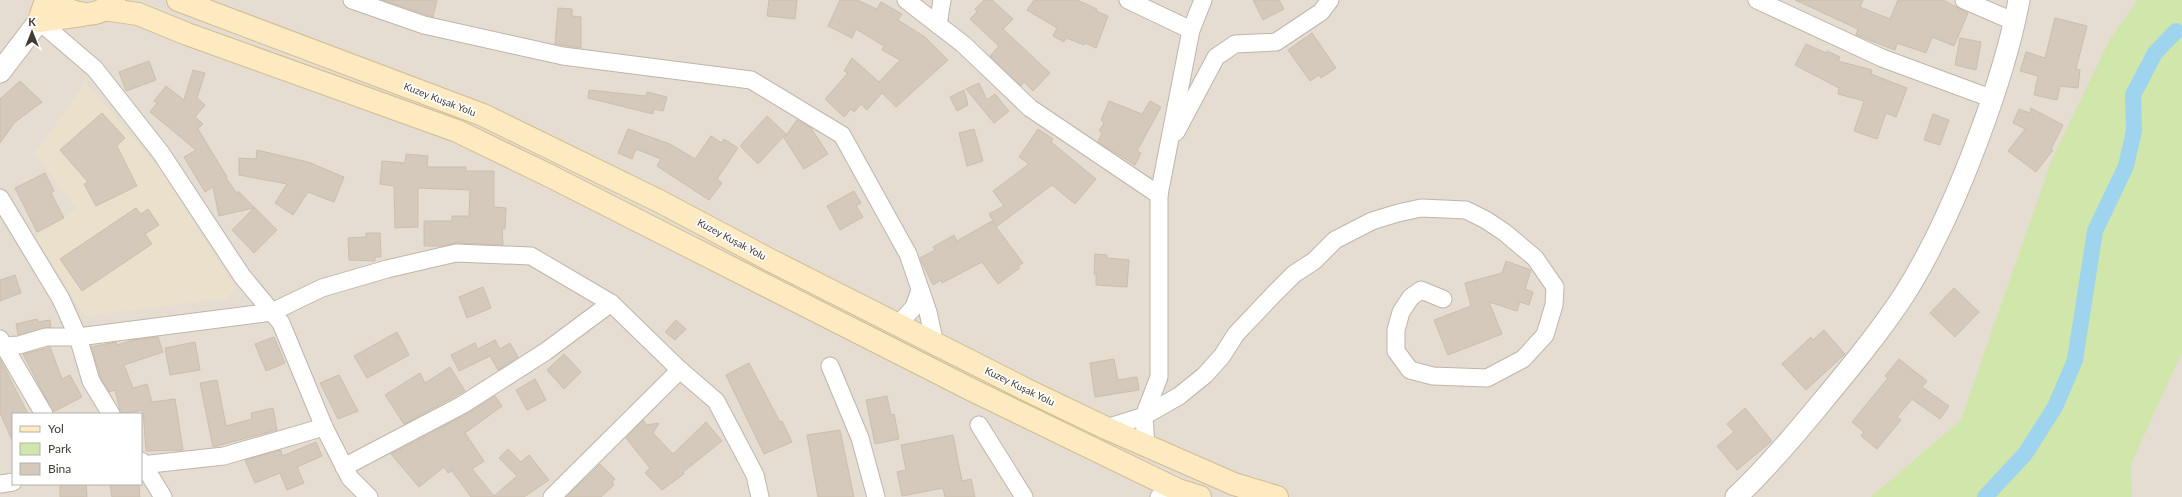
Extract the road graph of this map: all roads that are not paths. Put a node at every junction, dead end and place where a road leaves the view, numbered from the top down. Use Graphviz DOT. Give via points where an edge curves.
graph roads {
  1 [pos="46,0"];
  2 [pos="56,0"];
  3 [pos="178,0"];
  4 [pos="352,0"];
  5 [pos="906,0"];
  6 [pos="942,0"];
  7 [pos="1128,0"];
  8 [pos="1202,0"];
  9 [pos="1330,0"];
  10 [pos="1757,0"];
  11 [pos="1964,0"];
  12 [pos="2019,0"];
  13 [pos="109,5"];
  14 [pos="83,15"];
  15 [pos="39,21"];
  16 [pos="2015,22"];
  17 [pos="938,25"];
  18 [pos="1191,30"];
  19 [pos="0,72"];
  20 [pos="1993,99"];
  21 [pos="1168,148"];
  22 [pos="1159,195"];
  23 [pos="0,198"];
  24 [pos="920,290"];
  25 [pos="1443,299"];
  26 [pos="611,303"];
  27 [pos="272,312"];
  28 [pos="898,325"];
  29 [pos="78,337"];
  30 [pos="1,344"];
  31 [pos="935,344"];
  32 [pos="830,366"];
  33 [pos="680,370"];
  34 [pos="43,413"];
  35 [pos="110,413"];
  36 [pos="1144,416"];
  37 [pos="979,425"];
  38 [pos="324,427"];
  39 [pos="1106,428"];
  40 [pos="1146,446"];
  41 [pos="142,464"];
  42 [pos="344,467"];
  43 [pos="12,482"];
  44 [pos="0,484"];
  45 [pos="1169,493"];
  46 [pos="164,497"];
  47 [pos="369,497"];
  48 [pos="552,497"];
  49 [pos="760,497"];
  50 [pos="876,497"];
  51 [pos="1024,497"];
  52 [pos="1200,497"];
  53 [pos="1277,497"];
  54 [pos="1736,497"];
  1 -- 15 [label="main road"];
  2 -- 14 [label="main road" via="62,7"];
  3 -- 28 [label="main road, Kuzey Kuşak Yolu" via="483,115 661,202"];
  4 -- 24 [label="street" via="424,25 563,56 751,80 842,135 908,254"];
  5 -- 17 [label="street"];
  6 -- 17 [label="street"];
  7 -- 18 [label="street"];
  8 -- 18 [label="street"];
  9 -- 21 [label="street" via="1321,12 1276,42 1235,44 1216,57"];
  10 -- 20 [label="street" via="1882,58"];
  11 -- 16 [label="street"];
  12 -- 16 [label="street"];
  13 -- 14 [label="main road" via="94,14"];
  13 -- 45 [label="main road" via="457,131 960,384"];
  14 -- 15 [label="main road"];
  15 -- 19 [label="street"];
  15 -- 27 [label="street" via="95,69 161,153 242,276"];
  16 -- 20 [label="street"];
  17 -- 22 [label="street" via="963,44 1030,108"];
  18 -- 21 [label="street"];
  20 -- 54 [label="street" via="1968,166 1934,243 1904,295 1872,341 1766,468"];
  21 -- 22 [label="street"];
  22 -- 36 [label="street" via="1159,377"];
  23 -- 29 [label="street" via="61,299"];
  24 -- 28 [label="street" via="914,307"];
  24 -- 31 [label="street"];
  25 -- 36 [label="street" via="1421,290 1411,297 1399,318 1396,352 1410,370 1434,376 1488,378 1523,359 1545,335 1552,319 1554,287 1535,258 1486,220 1466,210 1421,208 1398,213 1335,240 1273,295 1236,334 1222,356 1205,375 1179,396"];
  26 -- 27 [label="street" via="531,256 456,253 322,288"];
  26 -- 33 [label="street"];
  26 -- 42 [label="street" via="545,352 462,405"];
  27 -- 29 [label="street"];
  27 -- 38 [label="street" via="281,323"];
  28 -- 31 [label="main road, Kuzey Kuşak Yolu"];
  29 -- 30 [label="street" via="46,338 19,345"];
  29 -- 35 [label="street" via="91,382"];
  30 -- 34 [label="street"];
  31 -- 39 [label="main road, Kuzey Kuşak Yolu"];
  32 -- 50 [label="street" via="860,438"];
  33 -- 48 [label="street"];
  33 -- 49 [label="street" via="716,401 755,475"];
  36 -- 39 [label="street"];
  36 -- 40 [label="street"];
  37 -- 51 [label="street"];
  38 -- 41 [label="street" via="224,456"];
  38 -- 42 [label="street"];
  39 -- 40 [label="main road, Kuzey Kuşak Yolu"];
  40 -- 53 [label="main road, Kuzey Kuşak Yolu" via="1234,484"];
  41 -- 46 [label="street"];
  42 -- 47 [label="street" via="350,478"];
  43 -- 44 [label="street"];
  45 -- 52 [label="main road"];
}
